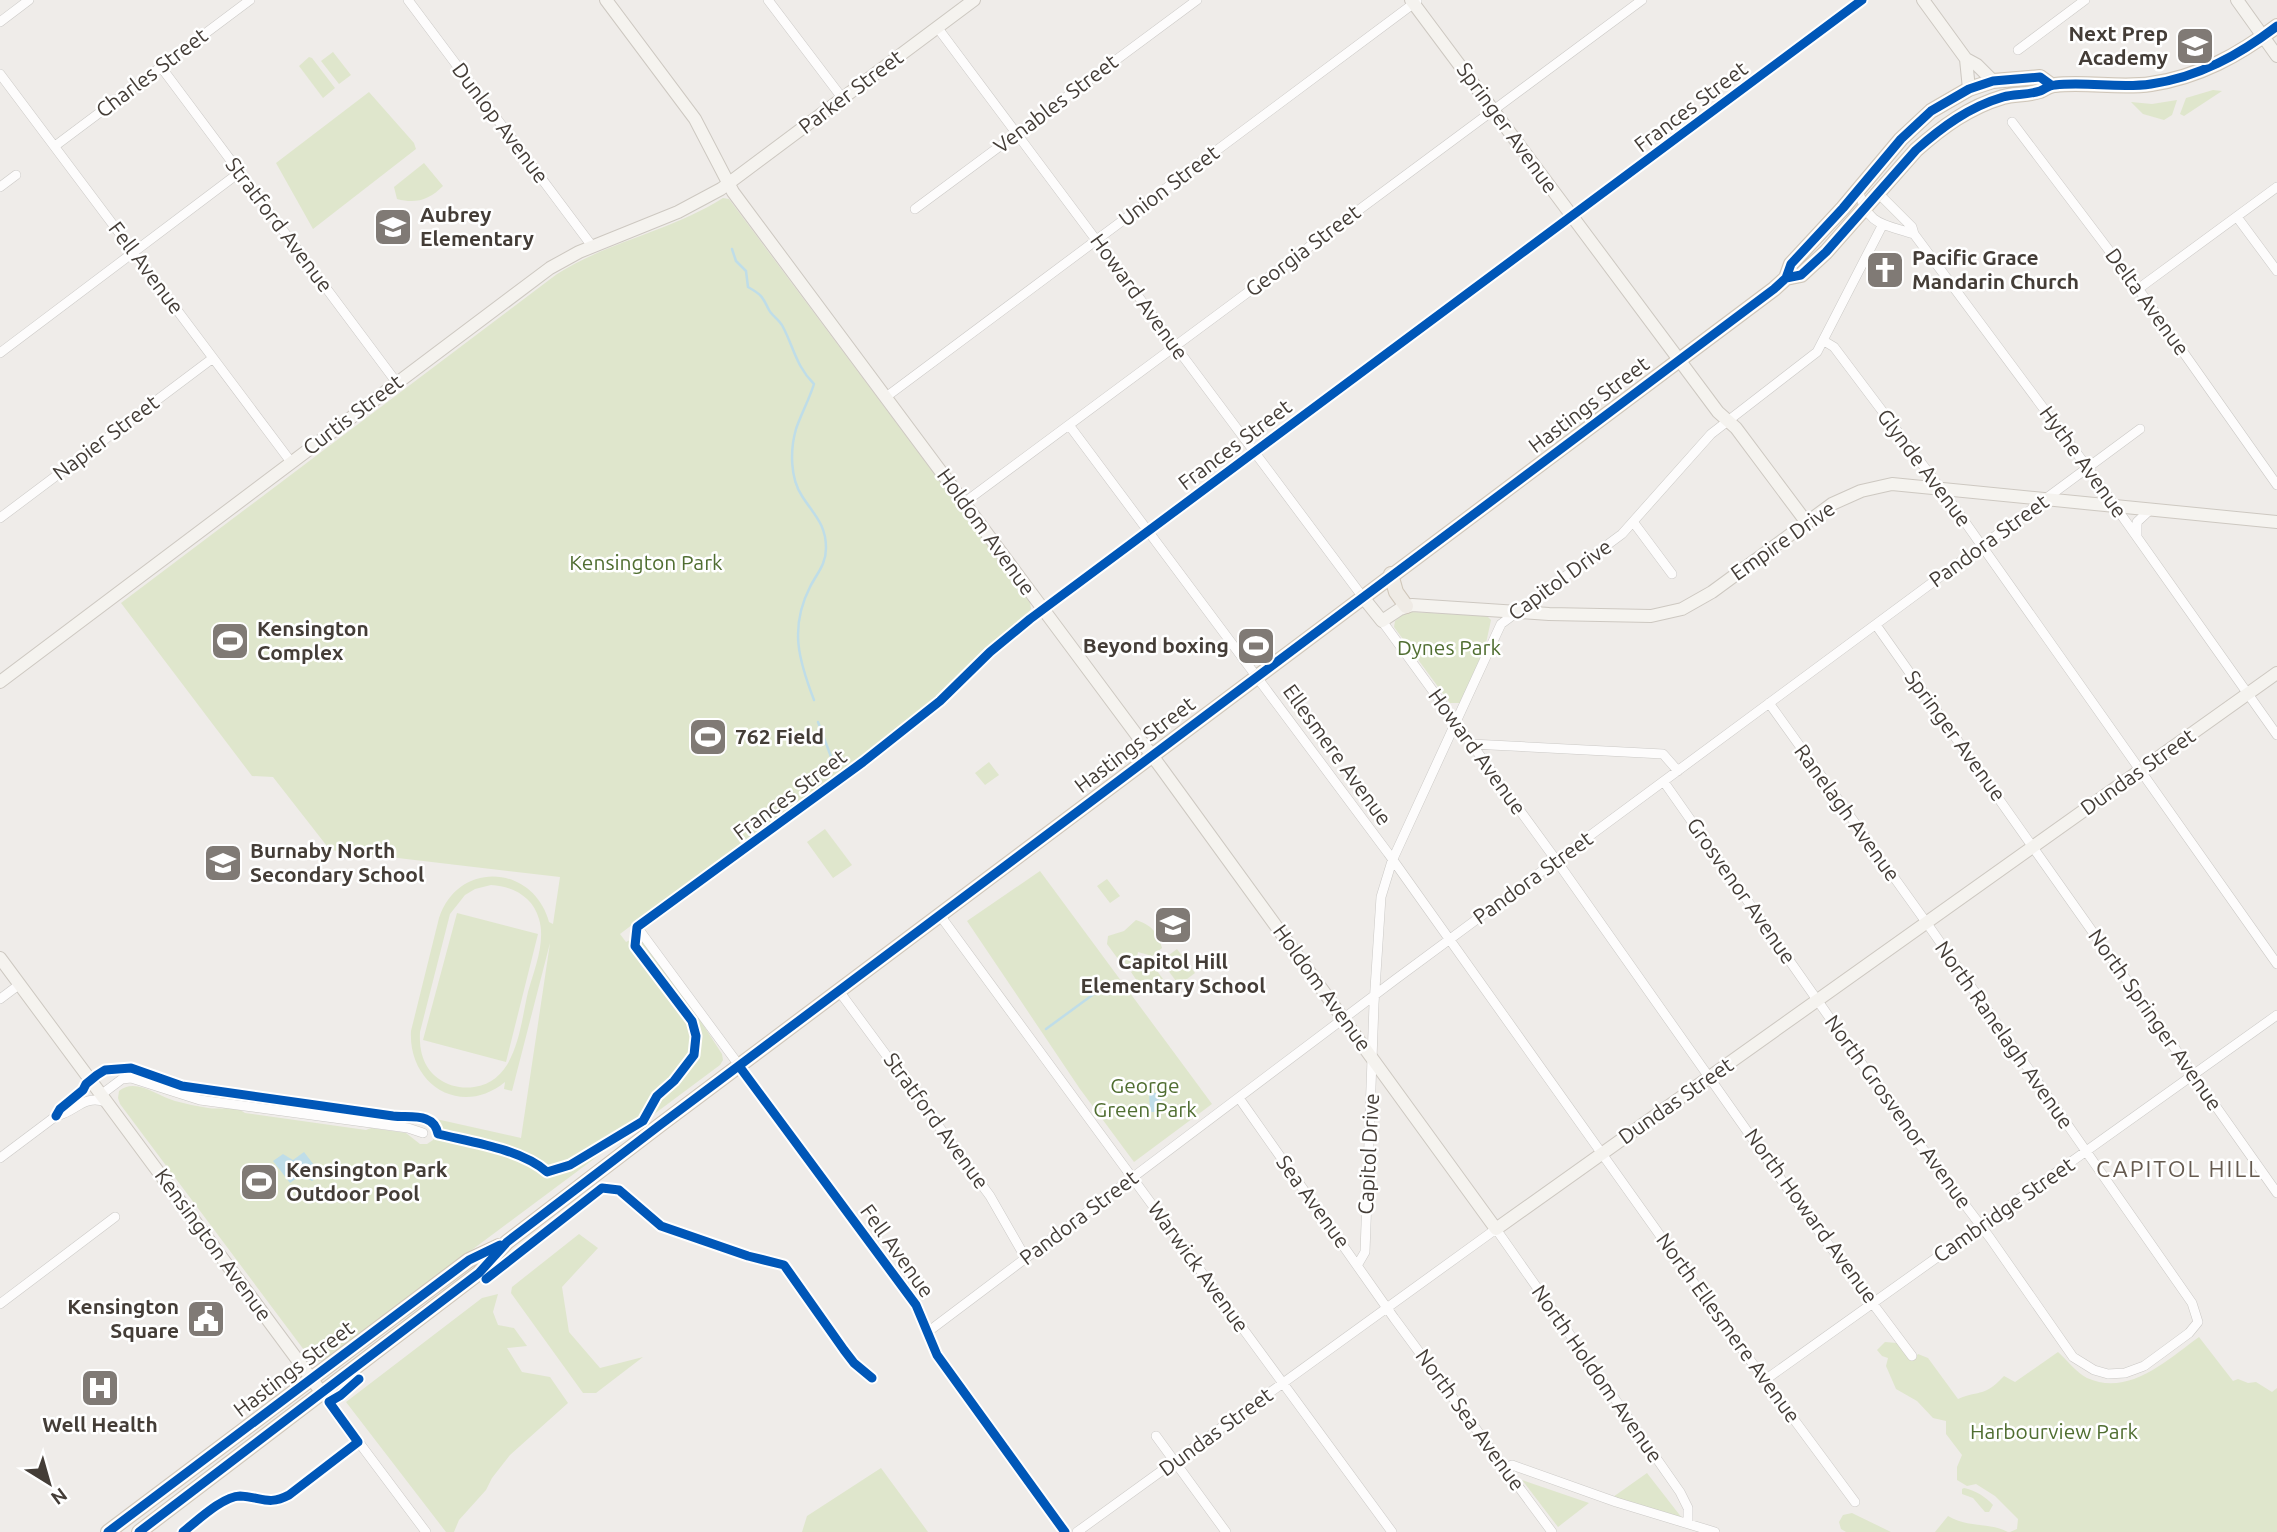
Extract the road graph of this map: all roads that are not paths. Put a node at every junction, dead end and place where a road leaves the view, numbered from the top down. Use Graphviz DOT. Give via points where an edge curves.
graph roads {
  1 [pos="29,0"];
  2 [pos="250,0"];
  3 [pos="408,0"];
  4 [pos="606,0"];
  5 [pos="769,0"];
  6 [pos="974,0"];
  7 [pos="1196,0"];
  8 [pos="1642,0"];
  9 [pos="1862,0"];
  10 [pos="1923,0"];
  11 [pos="2085,0"];
  12 [pos="2237,0"];
  13 [pos="1414,1"];
  14 [pos="0,22"];
  15 [pos="2277,26"];
  16 [pos="937,27"];
  17 [pos="2263,36"];
  18 [pos="2018,50"];
  19 [pos="2277,56"];
  20 [pos="1966,59"];
  21 [pos="161,67"];
  22 [pos="0,74"];
  23 [pos="1993,81"];
  24 [pos="2052,85"];
  25 [pos="1969,89"];
  26 [pos="842,99"];
  27 [pos="1494,110"];
  28 [pos="2012,122"];
  29 [pos="1017,133"];
  30 [pos="55,146"];
  31 [pos="240,172"];
  32 [pos="16,175"];
  33 [pos="727,184"];
  34 [pos="0,187"];
  35 [pos="2277,187"];
  36 [pos="1858,190"];
  37 [pos="1878,193"];
  38 [pos="915,209"];
  39 [pos="1864,210"];
  40 [pos="1572,217"];
  41 [pos="2236,217"];
  42 [pos="1883,224"];
  43 [pos="1914,234"];
  44 [pos="1096,240"];
  45 [pos="592,246"];
  46 [pos="134,252"];
  47 [pos="2277,271"];
  48 [pos="1786,278"];
  49 [pos="2138,289"];
  50 [pos="1824,341"];
  51 [pos="1175,346"];
  52 [pos="0,353"];
  53 [pos="213,358"];
  54 [pos="1679,359"];
  55 [pos="397,383"];
  56 [pos="886,397"];
  57 [pos="1727,420"];
  58 [pos="1069,425"];
  59 [pos="2140,429"];
  60 [pos="1255,452"];
  61 [pos="291,462"];
  62 [pos="2088,468"];
  63 [pos="2277,485"];
  64 [pos="1938,487"];
  65 [pos="2049,498"];
  66 [pos="965,502"];
  67 [pos="2115,506"];
  68 [pos="2151,509"];
  69 [pos="0,519"];
  70 [pos="2277,522"];
  71 [pos="1634,523"];
  72 [pos="1807,523"];
  73 [pos="1149,531"];
  74 [pos="2137,537"];
  75 [pos="1981,547"];
  76 [pos="1391,574"];
  77 [pos="1672,574"];
  78 [pos="1362,596"];
  79 [pos="1406,606"];
  80 [pos="1043,609"];
  81 [pos="1515,612"];
  82 [pos="1382,621"];
  83 [pos="1876,625"];
  84 [pos="2277,673"];
  85 [pos="1256,676"];
  86 [pos="0,682"];
  87 [pos="2248,693"];
  88 [pos="1769,703"];
  89 [pos="1455,722"];
  90 [pos="2277,735"];
  91 [pos="1471,744"];
  92 [pos="1152,756"];
  93 [pos="2141,770"];
  94 [pos="1678,771"];
  95 [pos="1664,782"];
  96 [pos="2034,846"];
  97 [pos="1392,860"];
  98 [pos="1556,860"];
  99 [pos="939,914"];
  100 [pos="1926,922"];
  101 [pos="637,927"];
  102 [pos="1450,939"];
  103 [pos="0,958"];
  104 [pos="2277,964"];
  105 [pos="20,984"];
  106 [pos="839,991"];
  107 [pos="1375,995"];
  108 [pos="0,999"];
  109 [pos="1817,999"];
  110 [pos="2277,1015"];
  111 [pos="1344,1018"];
  112 [pos="1373,1059"];
  113 [pos="739,1066"];
  114 [pos="2194,1074"];
  115 [pos="89,1077"];
  116 [pos="1710,1077"];
  117 [pos="105,1098"];
  118 [pos="1239,1098"];
  119 [pos="56,1116"];
  120 [pos="423,1133"];
  121 [pos="2086,1151"];
  122 [pos="1601,1153"];
  123 [pos="0,1158"];
  124 [pos="1133,1177"];
  125 [pos="2277,1193"];
  126 [pos="115,1217"];
  127 [pos="1981,1227"];
  128 [pos="1496,1229"];
  129 [pos="506,1242"];
  130 [pos="1026,1257"];
  131 [pos="1358,1264"];
  132 [pos="1873,1303"];
  133 [pos="0,1304"];
  134 [pos="1387,1307"];
  135 [pos="929,1331"];
  136 [pos="1912,1356"];
  137 [pos="2078,1361"];
  138 [pos="311,1378"];
  139 [pos="1765,1380"];
  140 [pos="1283,1383"];
  141 [pos="322,1393"];
  142 [pos="1156,1436"];
  143 [pos="1175,1461"];
  144 [pos="1506,1468"];
  145 [pos="1855,1502"];
  146 [pos="1688,1523"];
  147 [pos="108,1532"];
  148 [pos="139,1532"];
  149 [pos="426,1532"];
  150 [pos="1065,1532"];
  151 [pos="1077,1532"];
  152 [pos="1226,1532"];
  153 [pos="1392,1532"];
  154 [pos="1552,1532"];
  155 [pos="1715,1532"];
  1 -- 14 [label="street"];
  2 -- 21 [label="street, Charles Street"];
  3 -- 45 [label="street, Dunlop Avenue"];
  4 -- 33 [label="street, Holdom Avenue" via="695,119"];
  5 -- 26 [label="street"];
  6 -- 16 [label="street, Parker Street"];
  7 -- 29 [label="street, Venables Street"];
  8 -- 27 [label="street, Georgia Street"];
  9 -- 40 [label="street, Frances Street"];
  10 -- 20 [label="street"];
  11 -- 18 [label="street"];
  12 -- 17 [label="street"];
  13 -- 27 [label="street, Springer Avenue"];
  13 -- 44 [label="street, Union Street"];
  15 -- 17 [label="main road, Hastings Street"];
  16 -- 26 [label="street, Parker Street"];
  16 -- 29 [label="street, Howard Avenue"];
  17 -- 19 [label="street"];
  17 -- 24 [label="main road, Hastings Street" via="2221,63 2170,81 2124,87"];
  20 -- 23 [label="street"];
  20 -- 25 [label="street"];
  21 -- 30 [label="street, Charles Street"];
  21 -- 31 [label="street, Stratford Avenue"];
  22 -- 30 [label="street, Fell Avenue"];
  23 -- 24 [label="main road, Hastings Street" via="2040,77"];
  23 -- 25 [label="main road, Hastings Street"];
  24 -- 37 [label="main road, Hastings Street" via="1965,113 1931,136"];
  25 -- 36 [label="main road, Hastings Street" via="1912,126"];
  26 -- 33 [label="street, Parker Street"];
  27 -- 40 [label="street, Springer Avenue"];
  27 -- 51 [label="street, Georgia Street"];
  28 -- 49 [label="street, Delta Avenue"];
  29 -- 38 [label="street, Venables Street"];
  29 -- 44 [label="street, Howard Avenue"];
  30 -- 46 [label="street, Fell Avenue"];
  31 -- 46 [label="street"];
  31 -- 55 [label="street, Stratford Avenue"];
  32 -- 34 [label="street"];
  33 -- 45 [label="street, Curtis Street" via="678,212"];
  33 -- 56 [label="street, Holdom Avenue"];
  35 -- 41 [label="street"];
  36 -- 39 [label="street"];
  36 -- 48 [label="main road, Hastings Street" via="1791,264"];
  37 -- 39 [label="main road, Hastings Street"];
  37 -- 43 [label="street, Hythe Avenue"];
  39 -- 42 [label="street" via="1871,220"];
  39 -- 48 [label="main road, Hastings Street" via="1801,275"];
  40 -- 54 [label="street, Springer Avenue"];
  40 -- 60 [label="street, Frances Street"];
  41 -- 47 [label="street"];
  41 -- 49 [label="street"];
  42 -- 43 [label="street"];
  42 -- 50 [label="street, Capitol Drive"];
  43 -- 62 [label="street, Hythe Avenue"];
  44 -- 51 [label="street, Howard Avenue"];
  44 -- 56 [label="street, Union Street"];
  45 -- 55 [label="street, Curtis Street" via="560,261"];
  46 -- 52 [label="street"];
  46 -- 53 [label="street, Fell Avenue"];
  48 -- 54 [label="main road, Hastings Street"];
  49 -- 63 [label="street, Delta Avenue"];
  50 -- 57 [label="street, Capitol Drive" via="1811,358"];
  50 -- 64 [label="street, Glynde Avenue" via="1834,347"];
  51 -- 58 [label="street, Georgia Street"];
  51 -- 60 [label="street, Howard Avenue"];
  53 -- 61 [label="street, Fell Avenue"];
  53 -- 69 [label="street, Napier Street"];
  54 -- 57 [label="street, Springer Avenue"];
  54 -- 76 [label="main road, Hastings Street"];
  55 -- 61 [label="street, Curtis Street"];
  56 -- 66 [label="street, Holdom Avenue"];
  57 -- 71 [label="street, Capitol Drive"];
  57 -- 72 [label="street, Springer Avenue"];
  58 -- 66 [label="street, Georgia Street"];
  58 -- 73 [label="street, Ellesmere Avenue"];
  59 -- 62 [label="street, Pandora Street"];
  60 -- 73 [label="street, Frances Street"];
  60 -- 78 [label="street, Howard Avenue"];
  61 -- 86 [label="street, Curtis Street"];
  62 -- 65 [label="street, Pandora Street"];
  62 -- 67 [label="street, Hythe Avenue"];
  64 -- 65 [label="street, Empire Drive"];
  64 -- 72 [label="street, Empire Drive" via="1892,484 1861,491 1832,504"];
  64 -- 75 [label="street, Glynde Avenue"];
  65 -- 67 [label="street, Empire Drive"];
  65 -- 75 [label="street, Pandora Street"];
  66 -- 80 [label="street, Holdom Avenue"];
  67 -- 68 [label="street, Empire Drive"];
  67 -- 74 [label="street, Hythe Avenue"];
  68 -- 70 [label="street, Empire Drive"];
  68 -- 74 [label="street" via="2137,522"];
  71 -- 77 [label="street"];
  71 -- 81 [label="street, Capitol Drive"];
  72 -- 81 [label="street, Empire Drive" via="1712,592 1682,608 1651,616"];
  73 -- 80 [label="street, Frances Street"];
  73 -- 85 [label="street, Ellesmere Avenue"];
  74 -- 87 [label="street, Hythe Avenue"];
  75 -- 83 [label="street, Pandora Street"];
  75 -- 93 [label="street, Glynde Avenue"];
  76 -- 78 [label="main road, Hastings Street"];
  76 -- 79 [label="main road"];
  78 -- 82 [label="street, Howard Avenue"];
  78 -- 85 [label="main road, Hastings Street"];
  79 -- 81 [label="street, Empire Drive"];
  79 -- 82 [label="street"];
  80 -- 92 [label="street, Holdom Avenue"];
  80 -- 101 [label="street, Frances Street" via="863,762"];
  81 -- 89 [label="street, Capitol Drive" via="1501,624"];
  82 -- 89 [label="street, Howard Avenue"];
  83 -- 88 [label="street, Pandora Street"];
  83 -- 96 [label="street, Springer Avenue"];
  84 -- 87 [label="street, Dundas Street"];
  85 -- 92 [label="main road, Hastings Street"];
  85 -- 97 [label="street, Ellesmere Avenue"];
  87 -- 90 [label="street, Hythe Avenue"];
  87 -- 93 [label="street, Dundas Street"];
  88 -- 94 [label="street, Pandora Street"];
  88 -- 100 [label="street, Ranelagh Avenue"];
  89 -- 91 [label="street, Howard Avenue"];
  89 -- 97 [label="street, Capitol Drive"];
  91 -- 94 [label="street" via="1663,754"];
  91 -- 98 [label="street, Howard Avenue"];
  92 -- 99 [label="main road, Hastings Street"];
  92 -- 111 [label="street, Holdom Avenue"];
  93 -- 96 [label="street, Dundas Street"];
  93 -- 104 [label="street, Glynde Avenue"];
  94 -- 95 [label="street, Pandora Street"];
  95 -- 98 [label="street, Pandora Street"];
  95 -- 109 [label="street, Grosvenor Avenue"];
  96 -- 100 [label="street, Dundas Street"];
  96 -- 114 [label="street, North Springer Avenue"];
  97 -- 102 [label="street, Ellesmere Avenue"];
  97 -- 107 [label="street, Capitol Drive" via="1381,897"];
  98 -- 102 [label="street, Pandora Street"];
  98 -- 116 [label="street, Howard Avenue"];
  99 -- 106 [label="main road, Hastings Street"];
  99 -- 124 [label="street, Warwick Avenue"];
  100 -- 109 [label="street, Dundas Street"];
  100 -- 121 [label="street, North Ranelagh Avenue"];
  101 -- 113 [label="street, Fell Avenue"];
  102 -- 107 [label="street, Pandora Street"];
  102 -- 122 [label="street, Ellesmere Avenue"];
  103 -- 105 [label="street, Kensington Avenue"];
  105 -- 108 [label="street"];
  105 -- 115 [label="street, Kensington Avenue"];
  106 -- 113 [label="main road, Hastings Street"];
  106 -- 130 [label="street, Stratford Avenue" via="990,1196"];
  107 -- 111 [label="street, Pandora Street"];
  107 -- 112 [label="street, Capitol Drive"];
  109 -- 116 [label="street, Dundas Street"];
  109 -- 127 [label="street, North Grosvenor Avenue"];
  110 -- 114 [label="street, Cambridge Street"];
  111 -- 112 [label="street, Holdom Avenue"];
  111 -- 118 [label="street, Pandora Street"];
  112 -- 128 [label="street, Holdom Avenue"];
  112 -- 131 [label="street, Capitol Drive" via="1365,1252"];
  113 -- 129 [label="main road, Hastings Street"];
  113 -- 135 [label="street, Fell Avenue" via="916,1305"];
  114 -- 121 [label="street, Cambridge Street"];
  114 -- 125 [label="street, North Springer Avenue"];
  115 -- 117 [label="street, Kensington Avenue"];
  115 -- 119 [label="street" via="83,1090"];
  116 -- 122 [label="street, Dundas Street"];
  116 -- 132 [label="street, North Howard Avenue"];
  117 -- 119 [label="street" via="90,1099"];
  117 -- 120 [label="street" via="122,1079 131,1078 200,1100"];
  117 -- 138 [label="street, Kensington Avenue"];
  118 -- 124 [label="street, Pandora Street"];
  118 -- 131 [label="street, Sea Avenue"];
  119 -- 123 [label="street"];
  121 -- 127 [label="street, Cambridge Street"];
  121 -- 137 [label="street, North Ranelagh Avenue" via="2192,1303 2198,1322 2134,1370 2108,1374"];
  122 -- 128 [label="street, Dundas Street"];
  122 -- 139 [label="street, North Ellesmere Avenue"];
  124 -- 130 [label="street, Pandora Street"];
  124 -- 140 [label="street, Warwick Avenue"];
  126 -- 133 [label="street"];
  127 -- 132 [label="street, Cambridge Street"];
  127 -- 137 [label="street, North Grosvenor Avenue"];
  128 -- 134 [label="street, Dundas Street"];
  128 -- 146 [label="street, North Holdom Avenue" via="1680,1492 1688,1508"];
  129 -- 138 [label="main road, Hastings Street" via="469,1260"];
  129 -- 141 [label="main road, Hastings Street" via="479,1273"];
  130 -- 135 [label="street, Pandora Street"];
  131 -- 134 [label="street, Sea Avenue"];
  132 -- 136 [label="street, North Howard Avenue"];
  132 -- 139 [label="street, Cambridge Street"];
  134 -- 140 [label="street, Dundas Street"];
  134 -- 144 [label="street, North Sea Avenue"];
  135 -- 150 [label="street, Fell Avenue" via="937,1355"];
  138 -- 141 [label="street, Kensington Avenue"];
  138 -- 147 [label="main road, Hastings Street"];
  139 -- 145 [label="street, North Ellesmere Avenue"];
  140 -- 143 [label="street, Dundas Street"];
  140 -- 153 [label="street, Warwick Avenue"];
  141 -- 148 [label="main road, Hastings Street"];
  141 -- 149 [label="street, Kensington Avenue"];
  142 -- 143 [label="street"];
  143 -- 151 [label="street, Dundas Street"];
  143 -- 152 [label="street"];
  144 -- 146 [label="street" via="1512,1465"];
  144 -- 154 [label="street, North Sea Avenue"];
  146 -- 155 [label="street"];
}
